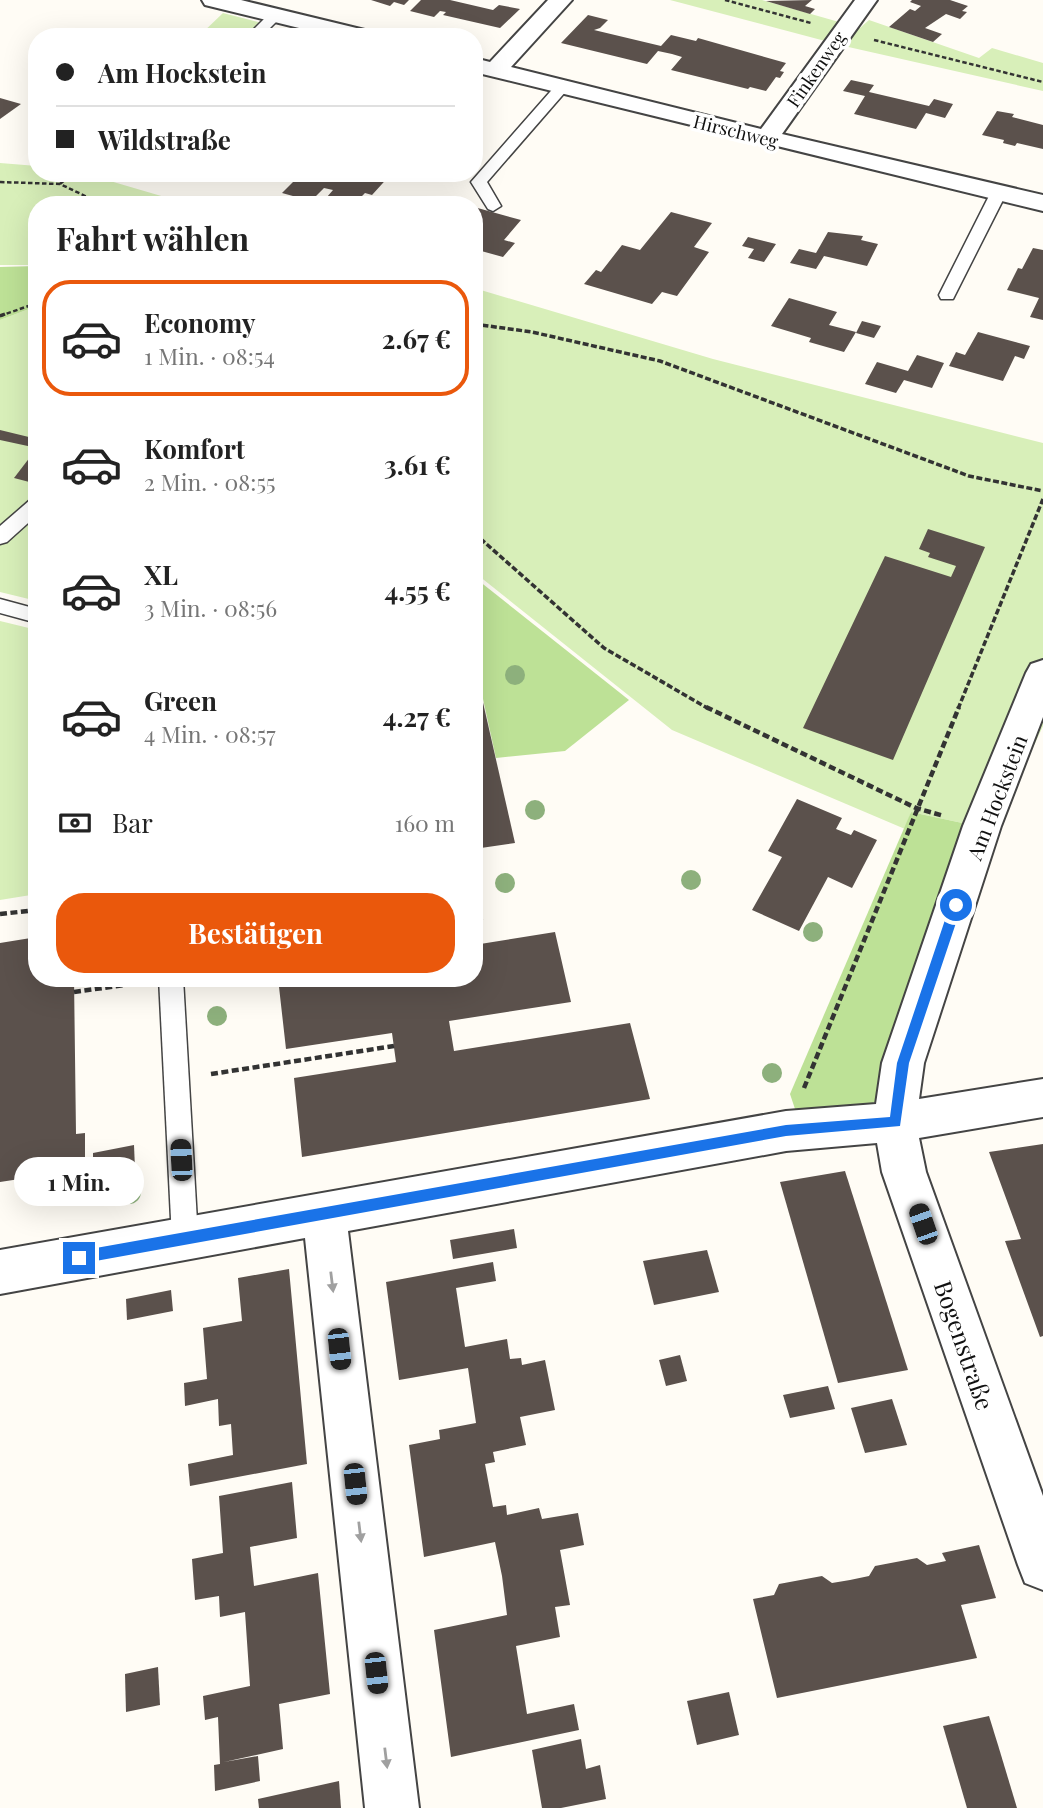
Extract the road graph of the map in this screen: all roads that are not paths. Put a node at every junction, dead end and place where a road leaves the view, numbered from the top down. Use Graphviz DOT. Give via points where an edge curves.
graph roads {
  1 [pos="213,0"];
  2 [pos="561,0"];
  3 [pos="866,0"];
  4 [pos="262,7"];
  5 [pos="256,28"];
  6 [pos="334,28"];
  7 [pos="485,68"];
  8 [pos="562,87"];
  9 [pos="767,138"];
  10 [pos="483,177"];
  11 [pos="479,182"];
  12 [pos="998,194"];
  13 [pos="1043,203"];
  14 [pos="493,206"];
  15 [pos="947,295"];
  16 [pos="28,512"];
  17 [pos="0,537"];
  18 [pos="0,606"];
  19 [pos="28,614"];
  20 [pos="1043,673"];
  21 [pos="171,987"];
  22 [pos="1043,1098"];
  23 [pos="895,1122"];
  24 [pos="324,1214"];
  25 [pos="186,1239"];
  26 [pos="0,1272"];
  27 [pos="1043,1565"];
  28 [pos="392,1808"];
  1 -- 4 [label="street"];
  2 -- 7 [label="street"];
  3 -- 9 [label="street, Finkenweg"];
  4 -- 5 [label="lane"];
  4 -- 6 [label="street"];
  7 -- 8 [label="street, Hirschweg"];
  8 -- 9 [label="street, Hirschweg"];
  8 -- 10 [label="lane"];
  9 -- 12 [label="street, Hirschweg"];
  11 -- 14 [label="lane"];
  12 -- 13 [label="street, Hirschweg"];
  12 -- 15 [label="lane"];
  16 -- 17 [label="lane"];
  18 -- 19 [label="lane"];
  20 -- 23 [label="street, Am Hockstein" via="982,826 903,1063"];
  21 -- 25 [label="lane"];
  22 -- 23 [label="street"];
  23 -- 24 [label="street" via="786,1131"];
  23 -- 27 [label="street, Bogenstraße" via="904,1172"];
  24 -- 25 [label="street"];
  24 -- 28 [label="street, one-way"];
  25 -- 26 [label="street"];
}
